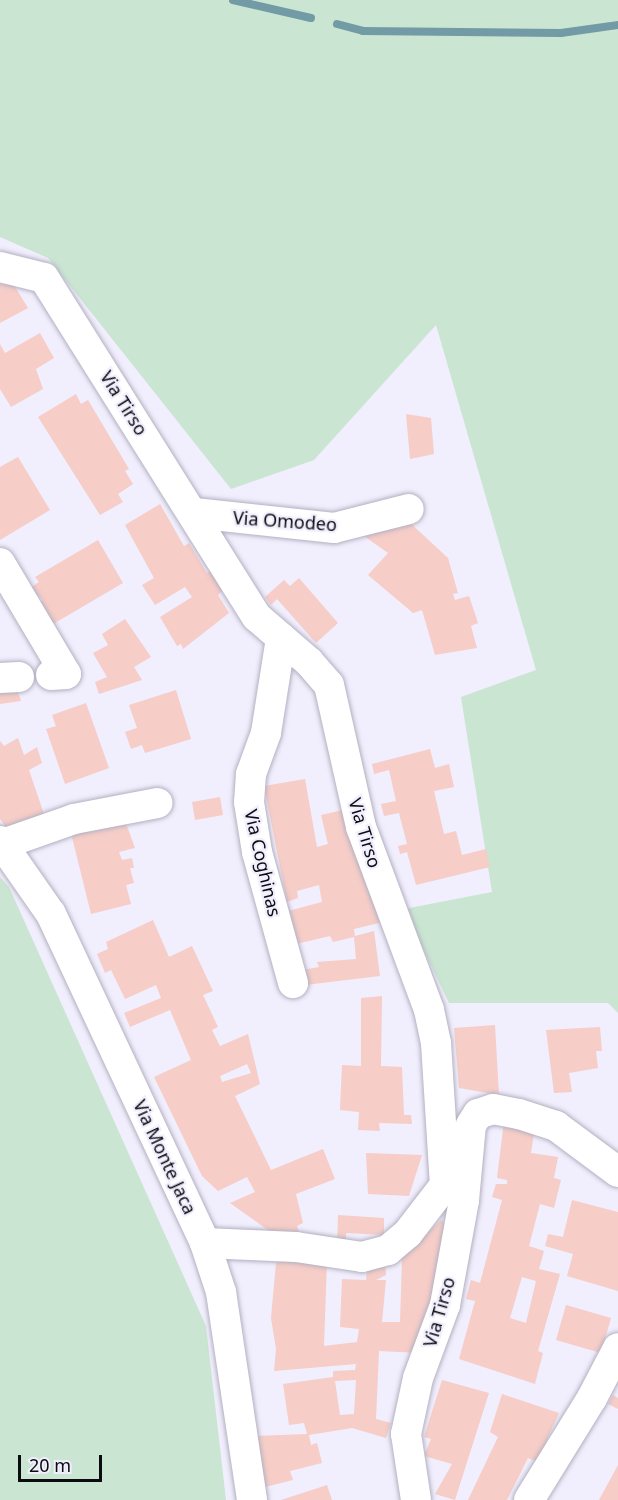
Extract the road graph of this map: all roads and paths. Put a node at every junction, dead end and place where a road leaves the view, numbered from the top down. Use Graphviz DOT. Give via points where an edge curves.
graph roads {
  1 [pos="0,267"];
  2 [pos="410,509"];
  3 [pos="194,513"];
  4 [pos="0,564"];
  5 [pos="282,638"];
  6 [pos="59,674"];
  7 [pos="157,803"];
  8 [pos="1,843"];
  9 [pos="293,982"];
  10 [pos="618,1172"];
  11 [pos="455,1193"];
  12 [pos="205,1243"];
  13 [pos="618,1348"];
  14 [pos="252,1500"];
  15 [pos="416,1500"];
  16 [pos="529,1500"];
  1 -- 3 [label="street, Via Tirso" via="44,278"];
  2 -- 3 [label="street, Via Omodeo" via="334,528"];
  3 -- 5 [label="street, Via Tirso" via="257,617"];
  4 -- 6 [label="street"];
  5 -- 9 [label="street, Via Coghinas" via="266,733 251,774 249,802 257,852"];
  5 -- 11 [label="street, Via Tirso" via="329,685 361,827 429,1010"];
  7 -- 8 [label="street" via="74,819"];
  8 -- 12 [label="street, Via Monte Jaca" via="51,914"];
  10 -- 11 [label="street" via="556,1126 493,1109 478,1114 471,1125"];
  11 -- 12 [label="street" via="388,1250 362,1257 296,1247"];
  11 -- 15 [label="street, Via Tirso" via="445,1305 418,1378 406,1434"];
  12 -- 14 [label="street, Via Monte Jaca" via="221,1292"];
  13 -- 16 [label="street"];
}
